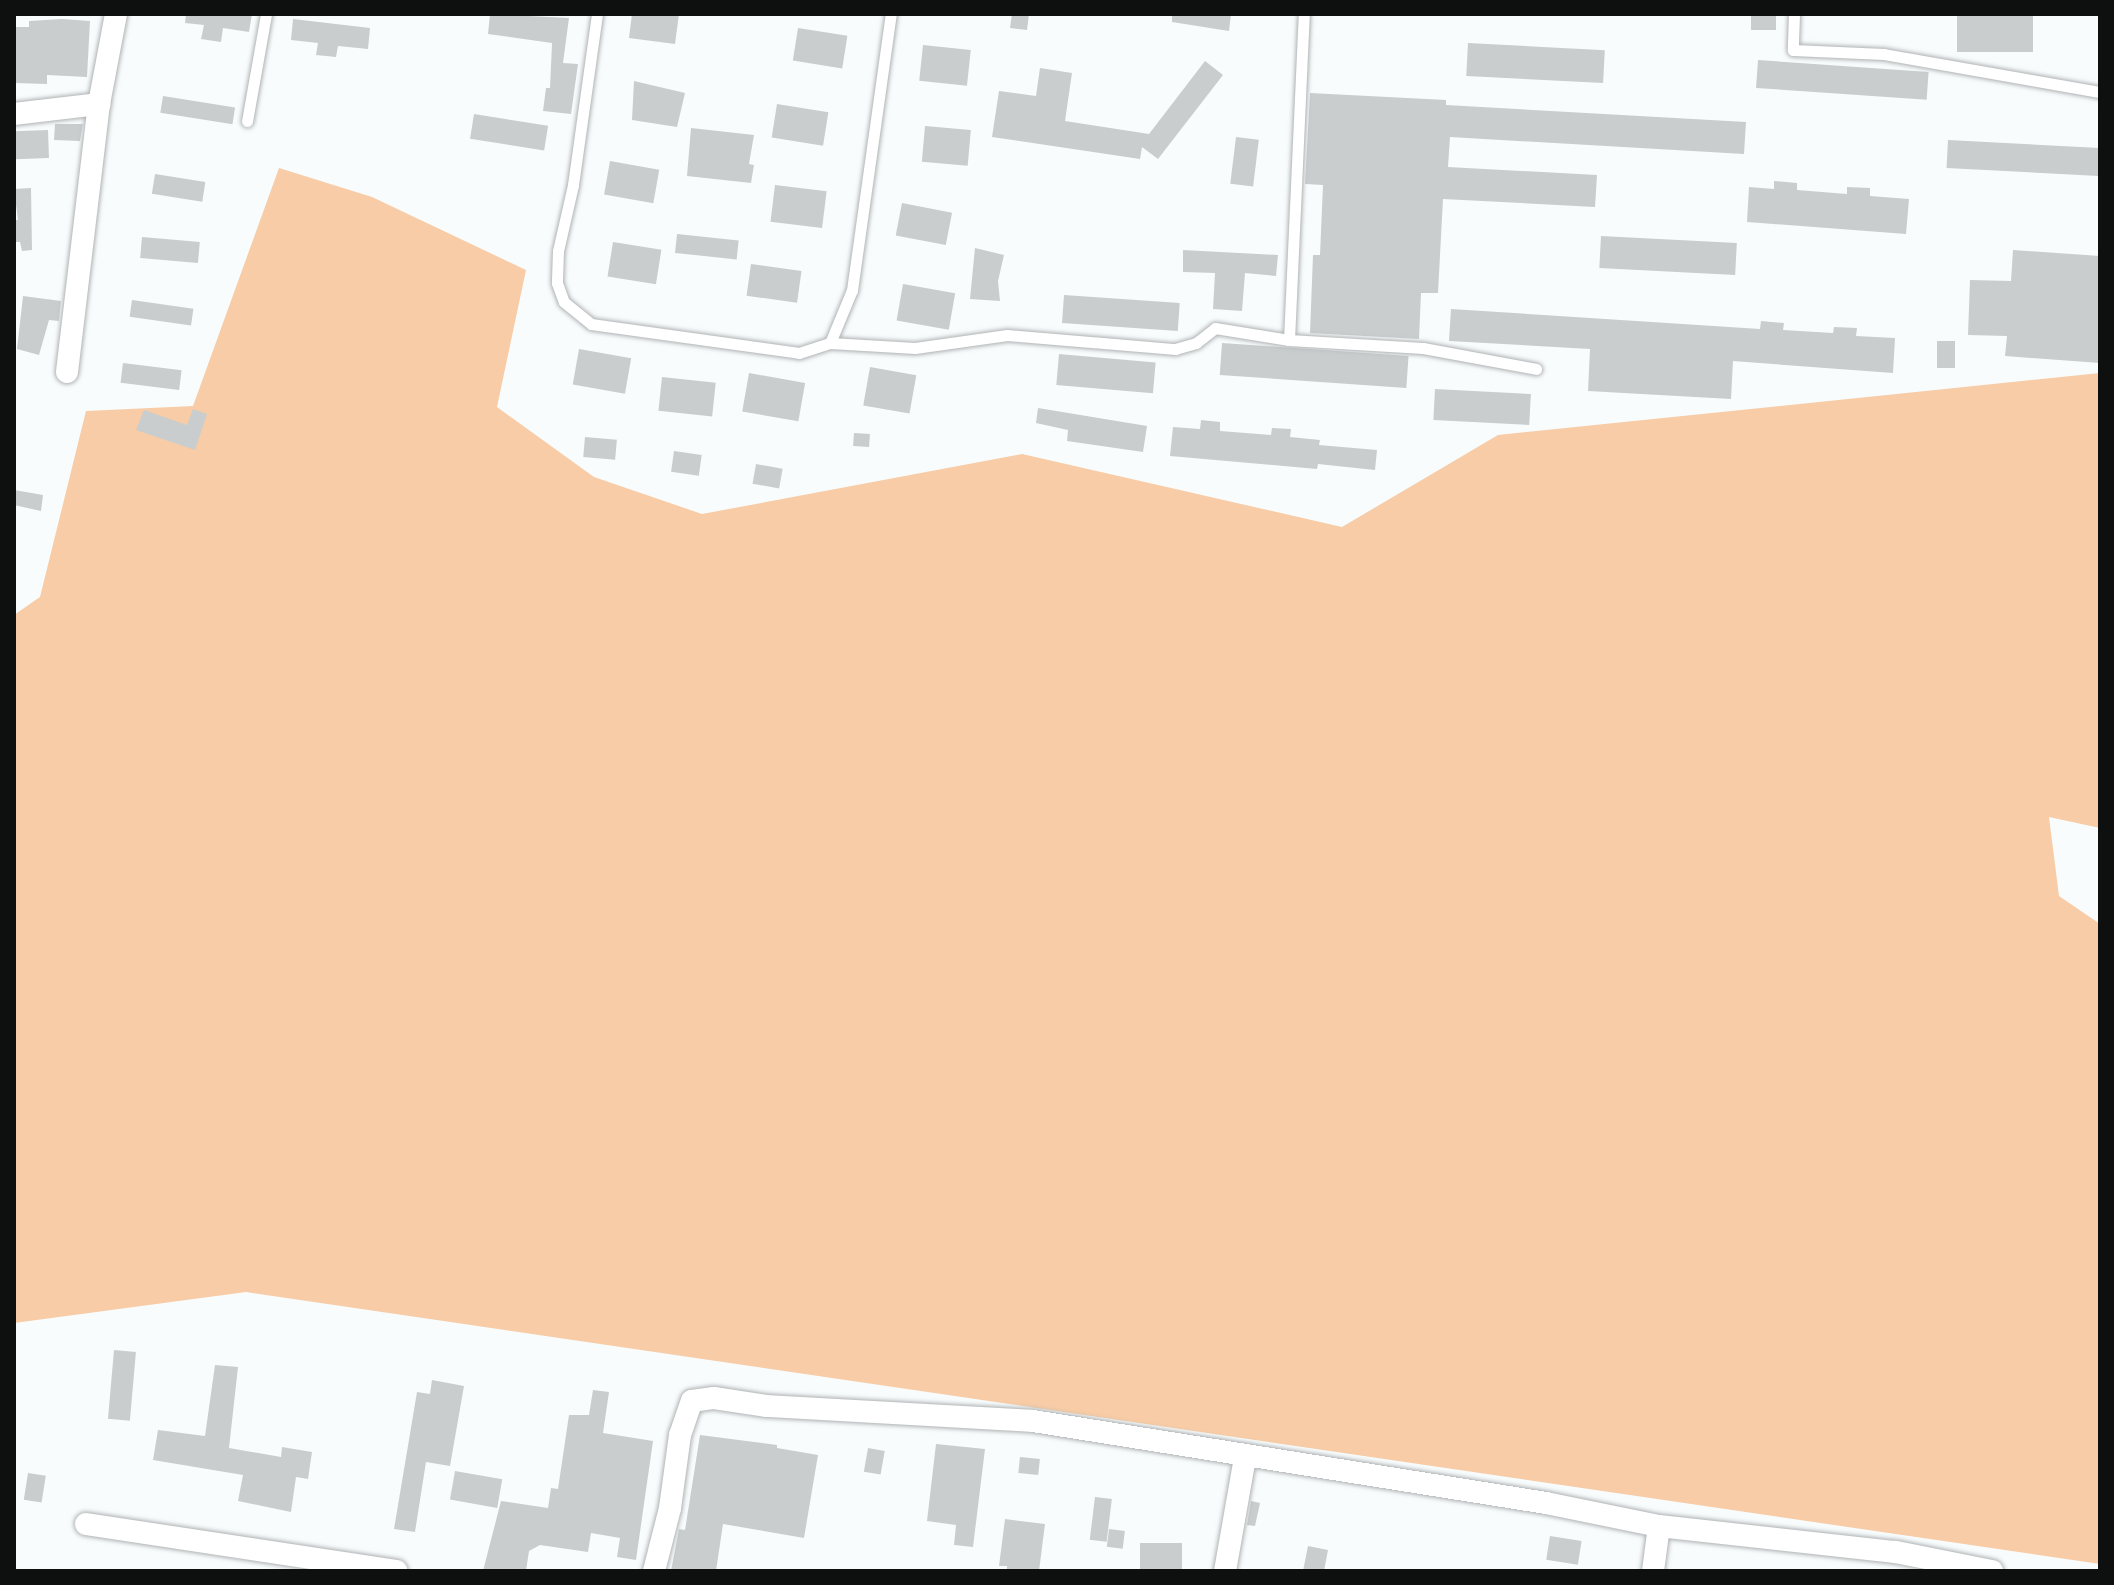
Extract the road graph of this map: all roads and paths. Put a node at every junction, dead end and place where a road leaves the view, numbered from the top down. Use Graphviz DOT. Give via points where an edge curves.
graph roads {
  1 [pos="116,14"];
  2 [pos="266,14"];
  3 [pos="597,14"];
  4 [pos="891,14"];
  5 [pos="1304,14"];
  6 [pos="1794,14"];
  7 [pos="2100,92"];
  8 [pos="99,104"];
  9 [pos="14,114"];
  10 [pos="247,121"];
  11 [pos="1289,340"];
  12 [pos="830,343"];
  13 [pos="1536,369"];
  14 [pos="67,372"];
  15 [pos="1245,1457"];
  16 [pos="86,1524"];
  17 [pos="1659,1526"];
  18 [pos="1892,1562"];
  19 [pos="396,1571"];
  20 [pos="654,1571"];
  21 [pos="1225,1571"];
  22 [pos="1653,1571"];
  23 [pos="1992,1571"];
  1 -- 8 [label="street"];
  2 -- 10 [label="lane"];
  3 -- 12 [label="lane" via="573,185 558,251 557,283 564,302 591,324 647,333 799,353"];
  4 -- 12 [label="lane" via="852,290"];
  5 -- 11 [label="lane"];
  6 -- 7 [label="lane" via="1793,50 1884,54"];
  8 -- 9 [label="street"];
  8 -- 14 [label="street"];
  11 -- 12 [label="lane" via="1215,328 1196,343 1175,349 1007,335 915,348"];
  11 -- 13 [label="lane" via="1423,348"];
  15 -- 17 [label="street" via="1546,1503"];
  15 -- 20 [label="street" via="1033,1421 767,1406 714,1398 692,1401 680,1435"];
  15 -- 21 [label="street"];
  16 -- 19 [label="street"];
  17 -- 18 [label="street"];
  17 -- 22 [label="street"];
  18 -- 23 [label="street"];
}
